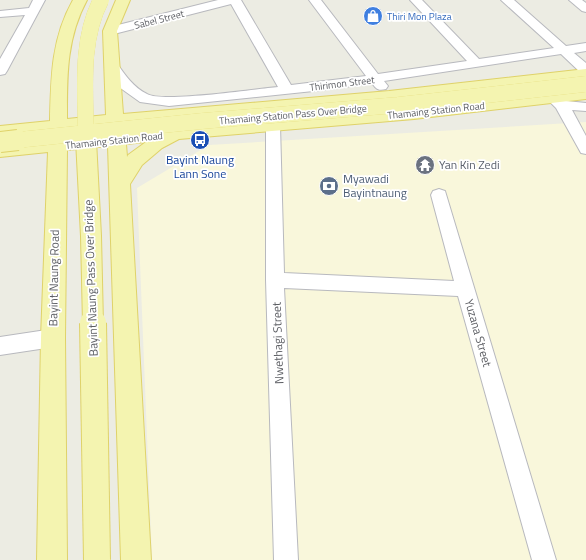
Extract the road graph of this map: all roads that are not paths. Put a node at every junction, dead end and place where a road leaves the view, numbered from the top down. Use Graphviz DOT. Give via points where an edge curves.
graph roads {
  1 [pos="39,0"];
  2 [pos="80,0"];
  3 [pos="101,0"];
  4 [pos="123,0"];
  5 [pos="232,0"];
  6 [pos="236,0"];
  7 [pos="315,0"];
  8 [pos="416,0"];
  9 [pos="508,0"];
  10 [pos="575,0"];
  11 [pos="586,9"];
  12 [pos="33,11"];
  13 [pos="0,14"];
  14 [pos="110,31"];
  15 [pos="586,47"];
  16 [pos="564,50"];
  17 [pos="476,63"];
  18 [pos="111,65"];
  19 [pos="586,70"];
  20 [pos="0,71"];
  21 [pos="586,74"];
  22 [pos="375,79"];
  23 [pos="113,84"];
  24 [pos="586,84"];
  25 [pos="286,90"];
  26 [pos="59,92"];
  27 [pos="586,94"];
  28 [pos="389,96"];
  29 [pos="557,101"];
  30 [pos="586,107"];
  31 [pos="165,115"];
  32 [pos="114,120"];
  33 [pos="273,125"];
  34 [pos="177,133"];
  35 [pos="2,135"];
  36 [pos="58,135"];
  37 [pos="116,139"];
  38 [pos="586,150"];
  39 [pos="0,152"];
  40 [pos="120,184"];
  41 [pos="439,195"];
  42 [pos="275,280"];
  43 [pos="465,289"];
  44 [pos="53,338"];
  45 [pos="0,346"];
  46 [pos="52,560"];
  47 [pos="97,560"];
  48 [pos="136,560"];
  49 [pos="286,560"];
  50 [pos="544,560"];
  1 -- 12 [label="street"];
  2 -- 26 [label="main road, Bayint Naung Road" via="66,27"];
  3 -- 47 [label="main road, Bayint Naung Pass Over Bridge, bridge" via="87,34 86,50 86,160 91,236"];
  4 -- 14 [label="main road"];
  5 -- 14 [label="street, Sabel Street"];
  6 -- 25 [label="street"];
  7 -- 22 [label="street"];
  8 -- 17 [label="street"];
  9 -- 16 [label="street"];
  10 -- 11 [label="street"];
  12 -- 13 [label="street"];
  12 -- 20 [label="street"];
  14 -- 18 [label="main road"];
  15 -- 16 [label="street, Thirimon Street"];
  16 -- 17 [label="street, Thirimon Street"];
  16 -- 19 [label="street"];
  17 -- 22 [label="street, Thirimon Street"];
  18 -- 23 [label="main road"];
  18 -- 25 [label="street, Thirimon Street" via="124,84 145,99 169,102"];
  21 -- 28 [label="main road, Thamaing Station Road"];
  22 -- 25 [label="street, Thirimon Street"];
  22 -- 28 [label="street"];
  23 -- 31 [label="main road" via="122,99 139,111"];
  23 -- 32 [label="main road"];
  24 -- 35 [label="main road, Thamaing Station Pass Over Bridge, bridge" via="398,105"];
  26 -- 35 [label="main road" via="33,119"];
  26 -- 36 [label="main road, Bayint Naung Road"];
  27 -- 29 [label="main road, Thamaing Station Road"];
  28 -- 31 [label="main road, Thamaing Station Road"];
  29 -- 30 [label="street"];
  29 -- 33 [label="main road, Thamaing Station Road"];
  29 -- 38 [label="street"];
  31 -- 32 [label="main road, Thamaing Station Road"];
  32 -- 36 [label="main road, Thamaing Station Road"];
  32 -- 37 [label="main road"];
  33 -- 34 [label="main road, Thamaing Station Road"];
  33 -- 42 [label="street, Nwethagi Street"];
  34 -- 37 [label="main road, Thamaing Station Road"];
  34 -- 40 [label="main road" via="156,144 135,160"];
  35 -- 36 [label="main road, Thamaing Station Road"];
  36 -- 37 [label="main road, Thamaing Station Road"];
  36 -- 39 [label="main road, Thamaing Station Road"];
  36 -- 44 [label="main road, Bayint Naung Road"];
  37 -- 40 [label="main road"];
  40 -- 48 [label="main road"];
  41 -- 43 [label="street"];
  42 -- 43 [label="street, Yuzana Street"];
  42 -- 49 [label="street, Nwethagi Street"];
  43 -- 50 [label="street, Yuzana Street"];
  44 -- 45 [label="street"];
  44 -- 46 [label="main road, Bayint Naung Road"];
}
